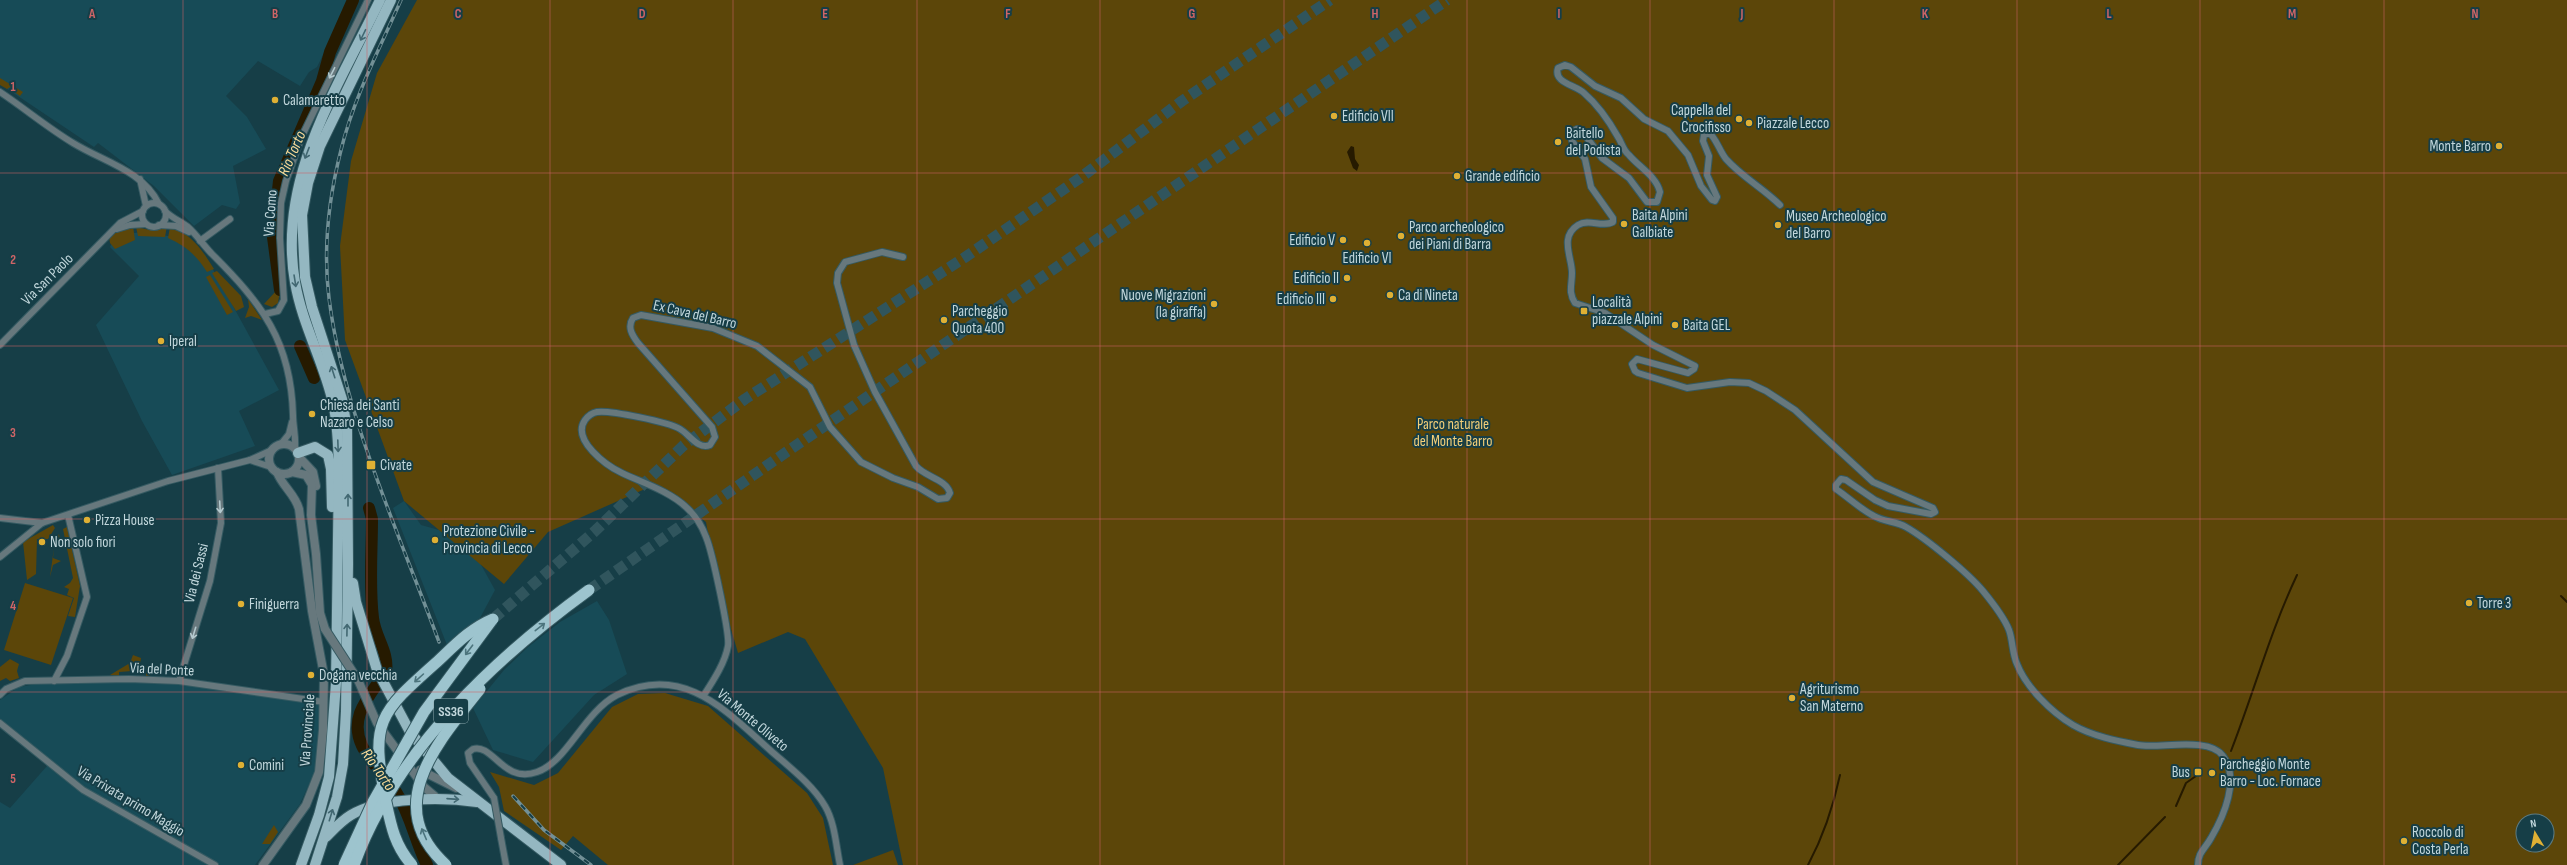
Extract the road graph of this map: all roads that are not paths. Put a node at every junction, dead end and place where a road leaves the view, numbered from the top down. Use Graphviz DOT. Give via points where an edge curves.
graph roads {
  1 [pos="368,0"];
  2 [pos="380,0"];
  3 [pos="391,0"];
  4 [pos="0,92"];
  5 [pos="140,179"];
  6 [pos="159,204"];
  7 [pos="1780,205"];
  8 [pos="144,208"];
  9 [pos="165,211"];
  10 [pos="230,219"];
  11 [pos="146,224"];
  12 [pos="159,225"];
  13 [pos="112,232"];
  14 [pos="194,235"];
  15 [pos="200,241"];
  16 [pos="903,257"];
  17 [pos="266,314"];
  18 [pos="0,345"];
  19 [pos="293,419"];
  20 [pos="281,444"];
  21 [pos="272,450"];
  22 [pos="297,453"];
  23 [pos="250,460"];
  24 [pos="218,468"];
  25 [pos="274,470"];
  26 [pos="290,473"];
  27 [pos="289,489"];
  28 [pos="312,496"];
  29 [pos="68,515"];
  30 [pos="0,518"];
  31 [pos="42,523"];
  32 [pos="0,557"];
  33 [pos="348,564"];
  34 [pos="336,575"];
  35 [pos="589,590"];
  36 [pos="523,640"];
  37 [pos="54,681"];
  38 [pos="179,681"];
  39 [pos="0,695"];
  40 [pos="704,695"];
  41 [pos="324,702"];
  42 [pos="0,723"];
  43 [pos="406,761"];
  44 [pos="465,792"];
  45 [pos="433,799"];
  46 [pos="477,802"];
  47 [pos="506,823"];
  48 [pos="323,840"];
  49 [pos="215,865"];
  50 [pos="263,865"];
  51 [pos="301,865"];
  52 [pos="315,865"];
  53 [pos="344,865"];
  54 [pos="354,865"];
  55 [pos="412,865"];
  56 [pos="446,865"];
  57 [pos="506,865"];
  58 [pos="561,865"];
  59 [pos="568,865"];
  60 [pos="840,865"];
  61 [pos="2198,865"];
  1 -- 17 [label="street, Via Como, one-way" via="290,166 281,203 280,238 284,300 278,311"];
  2 -- 34 [label="main road, one-way" via="311,142 302,167 292,212 291,253 295,282 302,312 333,402 338,431"];
  33 -- 3 [label="main road, one-way" via="347,429 342,399 312,307 305,277 302,215 308,183 320,146"];
  4 -- 5 [label="street" via="73,143"];
  5 -- 6 [label="street" via="154,193"];
  5 -- 8 [label="street"];
  6 -- 8 [label="street" via="152,203"];
  6 -- 9 [label="street"];
  7 -- 61 [label="street" via="1768,192 1742,176 1724,156 1709,133 1704,135 1703,139 1709,156 1708,178 1717,197 1712,200 1704,190 1688,155 1669,133 1644,119 1622,98 1595,86 1571,67 1560,67 1557,72 1561,80 1579,89 1594,103 1625,151 1645,170 1660,192 1657,202 1647,202 1628,176 1600,156 1582,131 1577,128 1572,132 1572,140 1585,159 1591,187 1613,218 1613,222 1609,224 1589,222 1572,230 1567,242 1572,274 1570,291 1575,303 1605,313 1650,344 1694,366 1688,373 1642,358 1634,360 1634,371 1687,388 1730,382 1749,383 1795,410 1873,482 1933,508 1935,512 1931,514 1888,506 1846,480 1841,479 1836,485 1836,489 1863,510 1881,520 1906,527 1934,547 1982,590 2009,629 2016,662 2023,678 2056,713 2089,732 2139,745 2184,744 2220,752 2226,762 2230,778 2228,799 2211,838 2198,855"];
  8 -- 11 [label="street" via="143,218"];
  8 -- 13 [label="street, Via San Paolo" via="120,223"];
  9 -- 12 [label="street" via="164,221"];
  9 -- 14 [label="street" via="189,228"];
  10 -- 15 [label="street"];
  11 -- 12 [label="street"];
  11 -- 13 [label="street, Via San Paolo" via="130,225"];
  12 -- 14 [label="street" via="176,226"];
  13 -- 18 [label="street, Via San Paolo"];
  14 -- 15 [label="street"];
  15 -- 17 [label="street" via="247,290"];
  16 -- 40 [label="street, Ex Cava del Barro" via="891,252 882,252 845,262 837,275 838,291 854,345 875,392 916,466 948,487 950,493 947,498 938,499 918,487 892,478 861,462 830,427 814,393 806,384 757,346 713,328 644,315 636,316 630,324 638,343 712,427 715,437 710,445 700,445 675,426 643,419 599,412 590,415 583,424 581,433 584,442 611,468 675,498 691,512 703,530 729,638 725,656"];
  17 -- 19 [label="street" via="290,374"];
  19 -- 20 [label="street" via="289,434"];
  19 -- 22 [label="street"];
  20 -- 21 [label="street"];
  20 -- 22 [label="street"];
  21 -- 23 [label="street"];
  21 -- 25 [label="street" via="269,457"];
  22 -- 26 [label="street" via="298,466"];
  22 -- 28 [label="street" via="315,477 316,486"];
  22 -- 34 [label="main road" via="308,448 317,448 324,451 330,459"];
  23 -- 24 [label="street"];
  23 -- 25 [label="street"];
  24 -- 29 [label="street" via="168,480"];
  24 -- 38 [label="street, Via dei Sassi, one-way" via="221,522 210,581"];
  25 -- 26 [label="street"];
  25 -- 27 [label="street, Via Provinciale" via="280,481"];
  26 -- 27 [label="street, Via Provinciale"];
  26 -- 28 [label="street" via="302,473 309,478"];
  27 -- 41 [label="street, Via Provinciale" via="300,509 312,616 322,657"];
  28 -- 43 [label="street, bridge" via="311,515 319,604 325,629 366,694 377,724"];
  29 -- 31 [label="street"];
  29 -- 37 [label="street" via="87,597 67,656"];
  30 -- 31 [label="street"];
  31 -- 32 [label="street"];
  33 -- 44 [label="main road" via="356,602 384,684 415,738 433,762"];
  48 -- 33 [label="main road, one-way" via="337,797 343,764"];
  34 -- 51 [label="main road" via="336,683 329,777"];
  36 -- 35 [label="highway, SS36, one-way, bridge"];
  36 -- 54 [label="highway, SS36, bridge" via="472,689 421,749 375,819"];
  56 -- 36 [label="highway, SS36, one-way, bridge" via="430,846 420,824 417,796 422,773 431,755 462,712"];
  37 -- 38 [label="street, Via del Ponte"];
  37 -- 39 [label="street, Via del Ponte" via="25,681"];
  38 -- 41 [label="street, Via del Ponte"];
  40 -- 57 [label="street, Via Monte Oliveto, bridge" via="664,685 640,687 624,692 597,709 552,763 534,773 512,772 483,749 473,749 468,753 470,763 494,798"];
  40 -- 60 [label="street, Via Monte Oliveto" via="724,709 818,796 829,815"];
  41 -- 50 [label="street, Via Provinciale" via="319,772 306,805"];
  42 -- 49 [label="street, Via Privata primo Maggio" via="82,790"];
  43 -- 44 [label="street"];
  43 -- 45 [label="street"];
  44 -- 46 [label="main road"];
  45 -- 46 [label="main road, one-way"];
  45 -- 48 [label="main road, bridge" via="393,803 362,810 339,823"];
  46 -- 47 [label="main road"];
  47 -- 58 [label="main road"];
  47 -- 59 [label="main road"];
  48 -- 52 [label="main road"];
  53 -- 55 [label="highway, SS36, bridge" via="373,802 424,712 493,619 477,626 400,694 389,708 382,725 379,736 380,759 393,833 400,849"];
}
